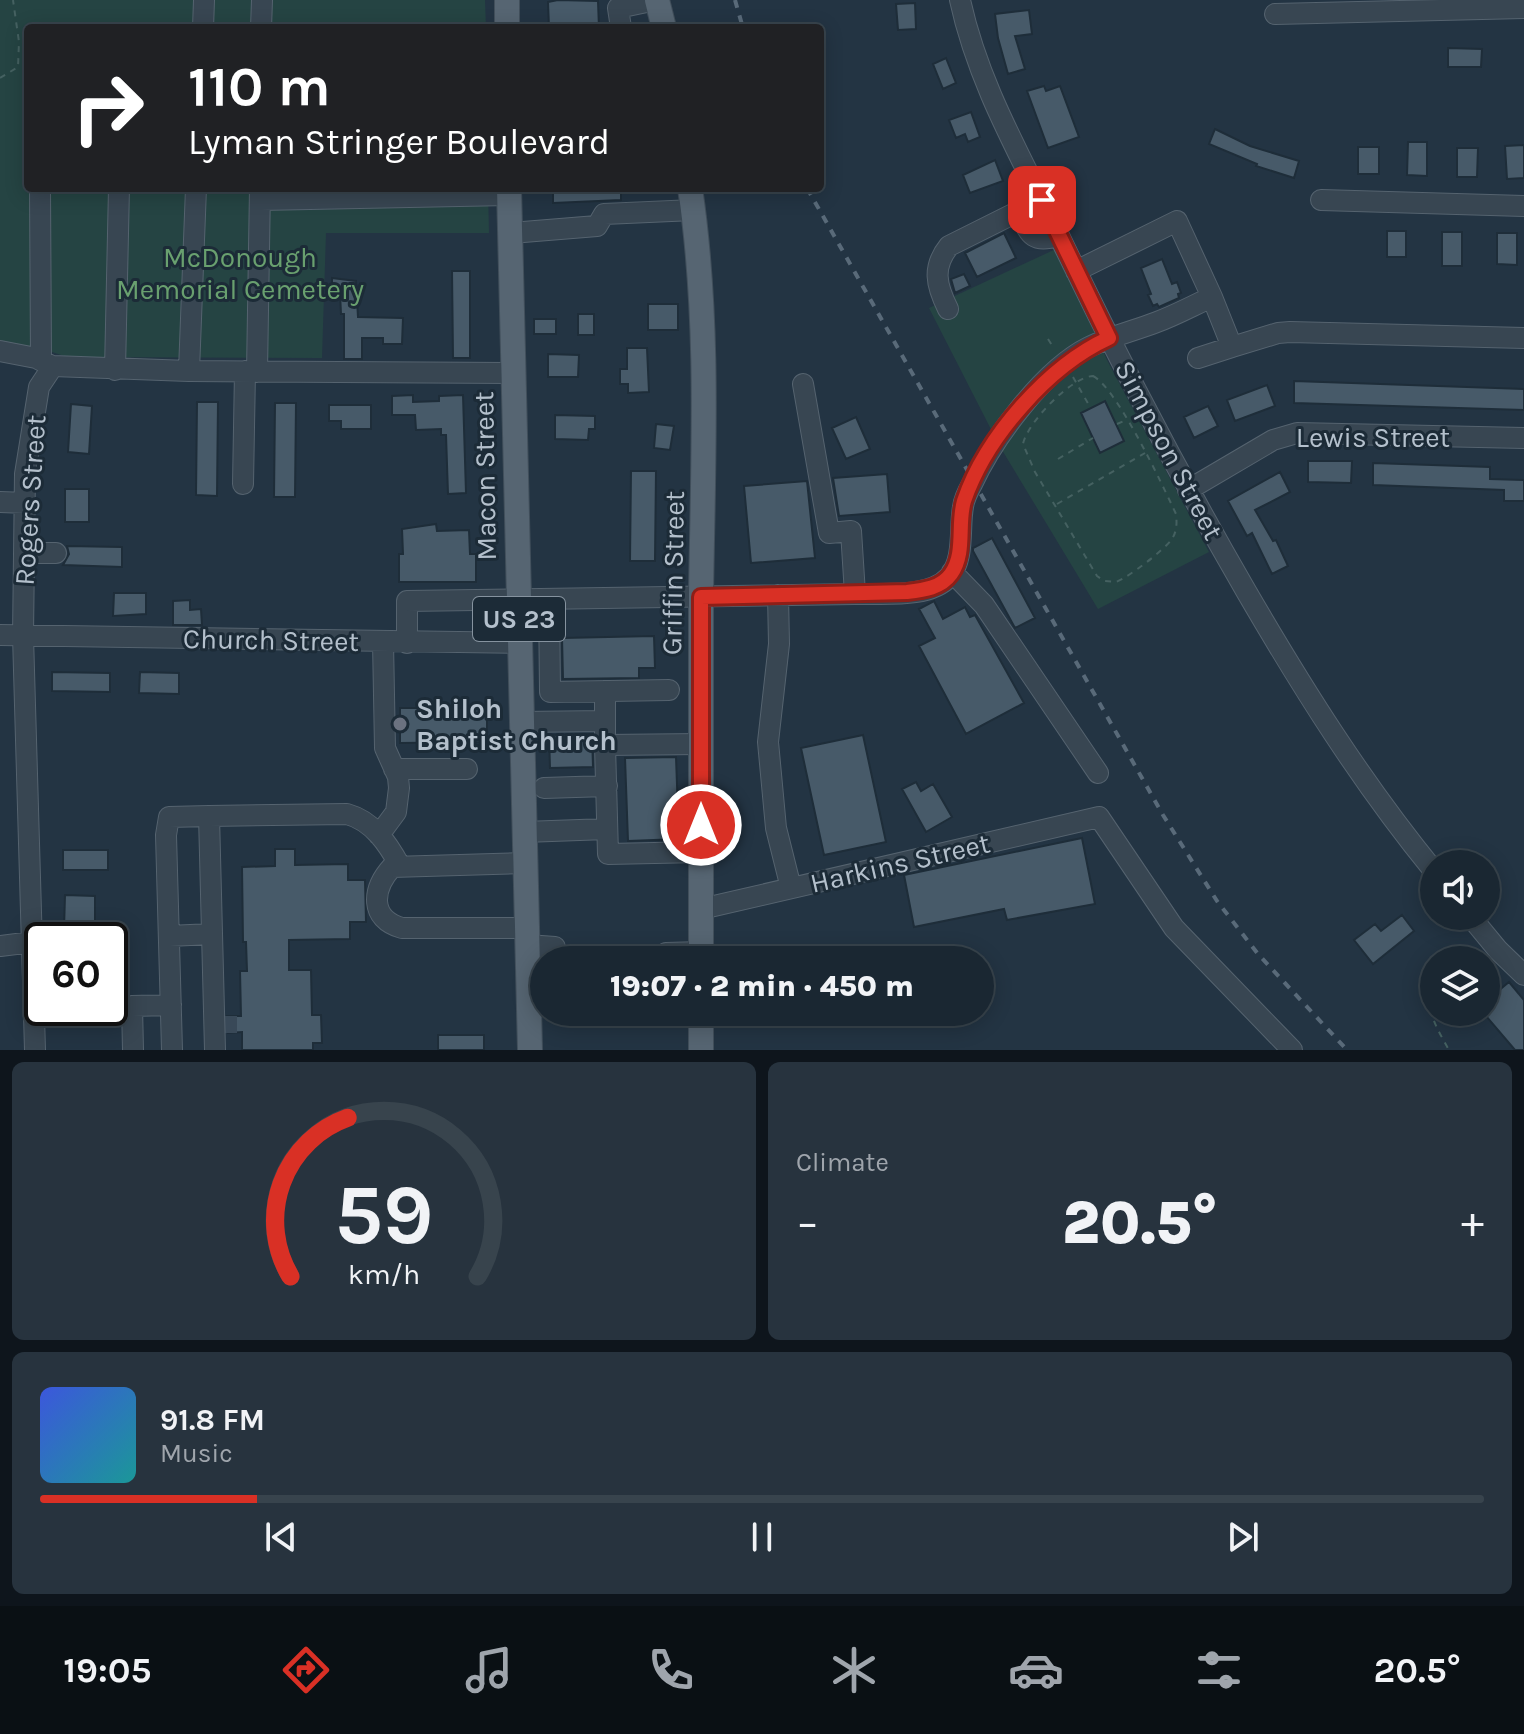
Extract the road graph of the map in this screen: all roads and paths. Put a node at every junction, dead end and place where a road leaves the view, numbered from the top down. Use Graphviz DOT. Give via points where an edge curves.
graph roads {
  1 [pos="13,0"];
  2 [pos="204,0"];
  3 [pos="262,0"];
  4 [pos="507,0"];
  5 [pos="656,0"];
  6 [pos="960,0"];
  7 [pos="1524,8"];
  8 [pos="618,12"];
  9 [pos="1275,14"];
  10 [pos="203,24"];
  11 [pos="261,24"];
  12 [pos="507,24"];
  13 [pos="663,24"];
  14 [pos="0,78"];
  15 [pos="40,192"];
  16 [pos="119,192"];
  17 [pos="196,192"];
  18 [pos="426,192"];
  19 [pos="509,192"];
  20 [pos="260,194"];
  21 [pos="692,199"];
  22 [pos="1042,200"];
  23 [pos="1321,200"];
  24 [pos="1524,206"];
  25 [pos="1019,211"];
  26 [pos="511,233"];
  27 [pos="1059,236"];
  28 [pos="1076,271"];
  29 [pos="1212,297"];
  30 [pos="948,309"];
  31 [pos="1109,338"];
  32 [pos="1524,338"];
  33 [pos="1048,339"];
  34 [pos="1053,347"];
  35 [pos="1232,347"];
  36 [pos="0,351"];
  37 [pos="1198,358"];
  38 [pos="47,363"];
  39 [pos="115,370"];
  40 [pos="189,371"];
  41 [pos="251,372"];
  42 [pos="513,373"];
  43 [pos="1076,382"];
  44 [pos="803,384"];
  45 [pos="1090,407"];
  46 [pos="1127,419"];
  47 [pos="1117,424"];
  48 [pos="1093,438"];
  49 [pos="1524,438"];
  50 [pos="1146,452"];
  51 [pos="1058,459"];
  52 [pos="243,484"];
  53 [pos="1188,490"];
  54 [pos="0,502"];
  55 [pos="26,503"];
  56 [pos="1055,505"];
  57 [pos="25,553"];
  58 [pos="56,553"];
  59 [pos="952,572"];
  60 [pos="855,594"];
  61 [pos="778,595"];
  62 [pos="701,597"];
  63 [pos="549,599"];
  64 [pos="518,600"];
  65 [pos="0,635"];
  66 [pos="23,636"];
  67 [pos="383,642"];
  68 [pos="407,643"];
  69 [pos="519,643"];
  70 [pos="669,690"];
  71 [pos="605,691"];
  72 [pos="550,692"];
  73 [pos="521,694"];
  74 [pos="605,721"];
  75 [pos="521,722"];
  76 [pos="701,744"];
  77 [pos="605,745"];
  78 [pos="394,769"];
  79 [pos="467,769"];
  80 [pos="1098,773"];
  81 [pos="607,786"];
  82 [pos="544,788"];
  83 [pos="209,816"];
  84 [pos="607,829"];
  85 [pos="524,832"];
  86 [pos="379,835"];
  87 [pos="701,852"];
  88 [pos="1420,854"];
  89 [pos="524,863"];
  90 [pos="400,866"];
  91 [pos="791,888"];
  92 [pos="701,909"];
  93 [pos="31,922"];
  94 [pos="1482,930"];
  95 [pos="212,934"];
  96 [pos="169,936"];
  97 [pos="527,936"];
  98 [pos="24,943"];
  99 [pos="0,946"];
  100 [pos="552,946"];
  101 [pos="701,946"];
  102 [pos="530,953"];
  103 [pos="1524,975"];
  104 [pos="214,999"];
  105 [pos="171,1005"];
  106 [pos="34,1026"];
  107 [pos="532,1026"];
  108 [pos="701,1026"];
  109 [pos="1437,1026"];
  110 [pos="221,1037"];
  111 [pos="35,1050"];
  112 [pos="133,1050"];
  113 [pos="172,1050"];
  114 [pos="530,1050"];
  115 [pos="701,1050"];
  116 [pos="1292,1050"];
  117 [pos="1449,1050"];
  1 -- 14 [label="path" via="18,67"];
  2 -- 10 [label="street"];
  3 -- 11 [label="street"];
  4 -- 12 [label="main road"];
  5 -- 8 [label="street"];
  5 -- 13 [label="main road"];
  6 -- 22 [label="street, Simpson Street" via="993,106"];
  7 -- 9 [label="street"];
  15 -- 38 [label="street"];
  16 -- 39 [label="street"];
  17 -- 40 [label="street"];
  18 -- 20 [label="street"];
  19 -- 26 [label="main road, Macon Street / US 23"];
  20 -- 41 [label="street"];
  21 -- 26 [label="street" via="604,214 597,226"];
  21 -- 62 [label="main road, Griffin Street" via="705,400"];
  22 -- 25 [label="street"];
  22 -- 27 [label="street, Simpson Street"];
  23 -- 24 [label="street"];
  25 -- 27 [label="street" via="1029,234 1038,239"];
  25 -- 30 [label="street" via="949,246 943,254 936,275"];
  26 -- 42 [label="main road, Macon Street / US 23"];
  27 -- 28 [label="street, Simpson Street"];
  28 -- 29 [label="street" via="1177,221"];
  28 -- 31 [label="street, Simpson Street"];
  29 -- 31 [label="street"];
  29 -- 35 [label="street"];
  31 -- 53 [label="street, Simpson Street"];
  31 -- 59 [label="street" via="1085,349 1039,388 993,445 963,504"];
  32 -- 35 [label="street" via="1290,332"];
  33 -- 34 [label="path"];
  35 -- 37 [label="street"];
  36 -- 38 [label="street"];
  38 -- 39 [label="street"];
  38 -- 55 [label="street, Rogers Street" via="28,451"];
  39 -- 40 [label="street"];
  40 -- 41 [label="street"];
  41 -- 42 [label="street"];
  41 -- 52 [label="street"];
  42 -- 64 [label="main road, Macon Street / US 23"];
  43 -- 45 [label="path"];
  43 -- 46 [label="path" via="1088,376 1101,380"];
  43 -- 56 [label="path" via="1034,421 1023,439"];
  44 -- 60 [label="street" via="829,533 851,531"];
  46 -- 47 [label="path"];
  46 -- 50 [label="path"];
  48 -- 51 [label="path"];
  49 -- 53 [label="street, Lewis Street" via="1297,433 1273,440"];
  50 -- 56 [label="path"];
  50 -- 56 [label="path" via="1176,514 1177,529 1167,545 1121,580 1097,576"];
  53 -- 88 [label="street, Simpson Street" via="1309,699"];
  54 -- 55 [label="street"];
  55 -- 57 [label="street, Rogers Street"];
  57 -- 58 [label="street"];
  57 -- 66 [label="street, Rogers Street"];
  59 -- 60 [label="street" via="926,589"];
  59 -- 80 [label="street" via="984,605"];
  60 -- 61 [label="street"];
  61 -- 62 [label="street"];
  61 -- 91 [label="street" via="779,644 768,742 776,828"];
  62 -- 63 [label="street"];
  62 -- 76 [label="main road, Griffin Street"];
  63 -- 64 [label="street"];
  63 -- 72 [label="street"];
  64 -- 68 [label="street" via="407,601"];
  64 -- 69 [label="main road, Macon Street / US 23"];
  65 -- 66 [label="street, Church Street"];
  66 -- 67 [label="street, Church Street"];
  66 -- 93 [label="street, Rogers Street"];
  67 -- 68 [label="street, Church Street"];
  67 -- 78 [label="street" via="385,748"];
  68 -- 69 [label="street, Church Street"];
  69 -- 73 [label="main road, Macon Street / US 23"];
  70 -- 71 [label="street"];
  71 -- 72 [label="street"];
  71 -- 74 [label="street"];
  72 -- 73 [label="street"];
  73 -- 75 [label="main road, Macon Street / US 23"];
  74 -- 75 [label="street"];
  74 -- 77 [label="street"];
  75 -- 85 [label="main road, Macon Street / US 23"];
  76 -- 77 [label="street"];
  76 -- 87 [label="main road, Griffin Street"];
  77 -- 81 [label="street"];
  78 -- 79 [label="street"];
  78 -- 86 [label="street" via="399,788 396,812"];
  81 -- 82 [label="street"];
  81 -- 84 [label="street"];
  83 -- 86 [label="street" via="347,814 364,820"];
  83 -- 95 [label="street"];
  83 -- 96 [label="street" via="169,817"];
  84 -- 85 [label="street"];
  84 -- 87 [label="street" via="608,854"];
  85 -- 89 [label="main road, Macon Street / US 23"];
  86 -- 90 [label="street"];
  87 -- 92 [label="main road, Griffin Street"];
  89 -- 90 [label="street"];
  89 -- 97 [label="main road, Macon Street / US 23"];
  90 -- 97 [label="street" via="385,874 377,893 380,914 391,925"];
  91 -- 92 [label="street, Harkins Street"];
  91 -- 116 [label="street, Harkins Street" via="1099,817 1174,928"];
  92 -- 101 [label="main road, Griffin Street"];
  94 -- 103 [label="street"];
  95 -- 96 [label="street"];
  95 -- 104 [label="street"];
  96 -- 105 [label="street"];
  97 -- 100 [label="street"];
  97 -- 102 [label="main road, Macon Street / US 23"];
  98 -- 99 [label="street"];
  104 -- 110 [label="street"];
  104 -- 110 [label="street"];
  105 -- 112 [label="street" via="132,1006"];
  105 -- 113 [label="street"];
  106 -- 111 [label="street, Rogers Street"];
  107 -- 114 [label="main road, Macon Street / US 23"];
  108 -- 115 [label="main road"];
  109 -- 117 [label="path"];
}
